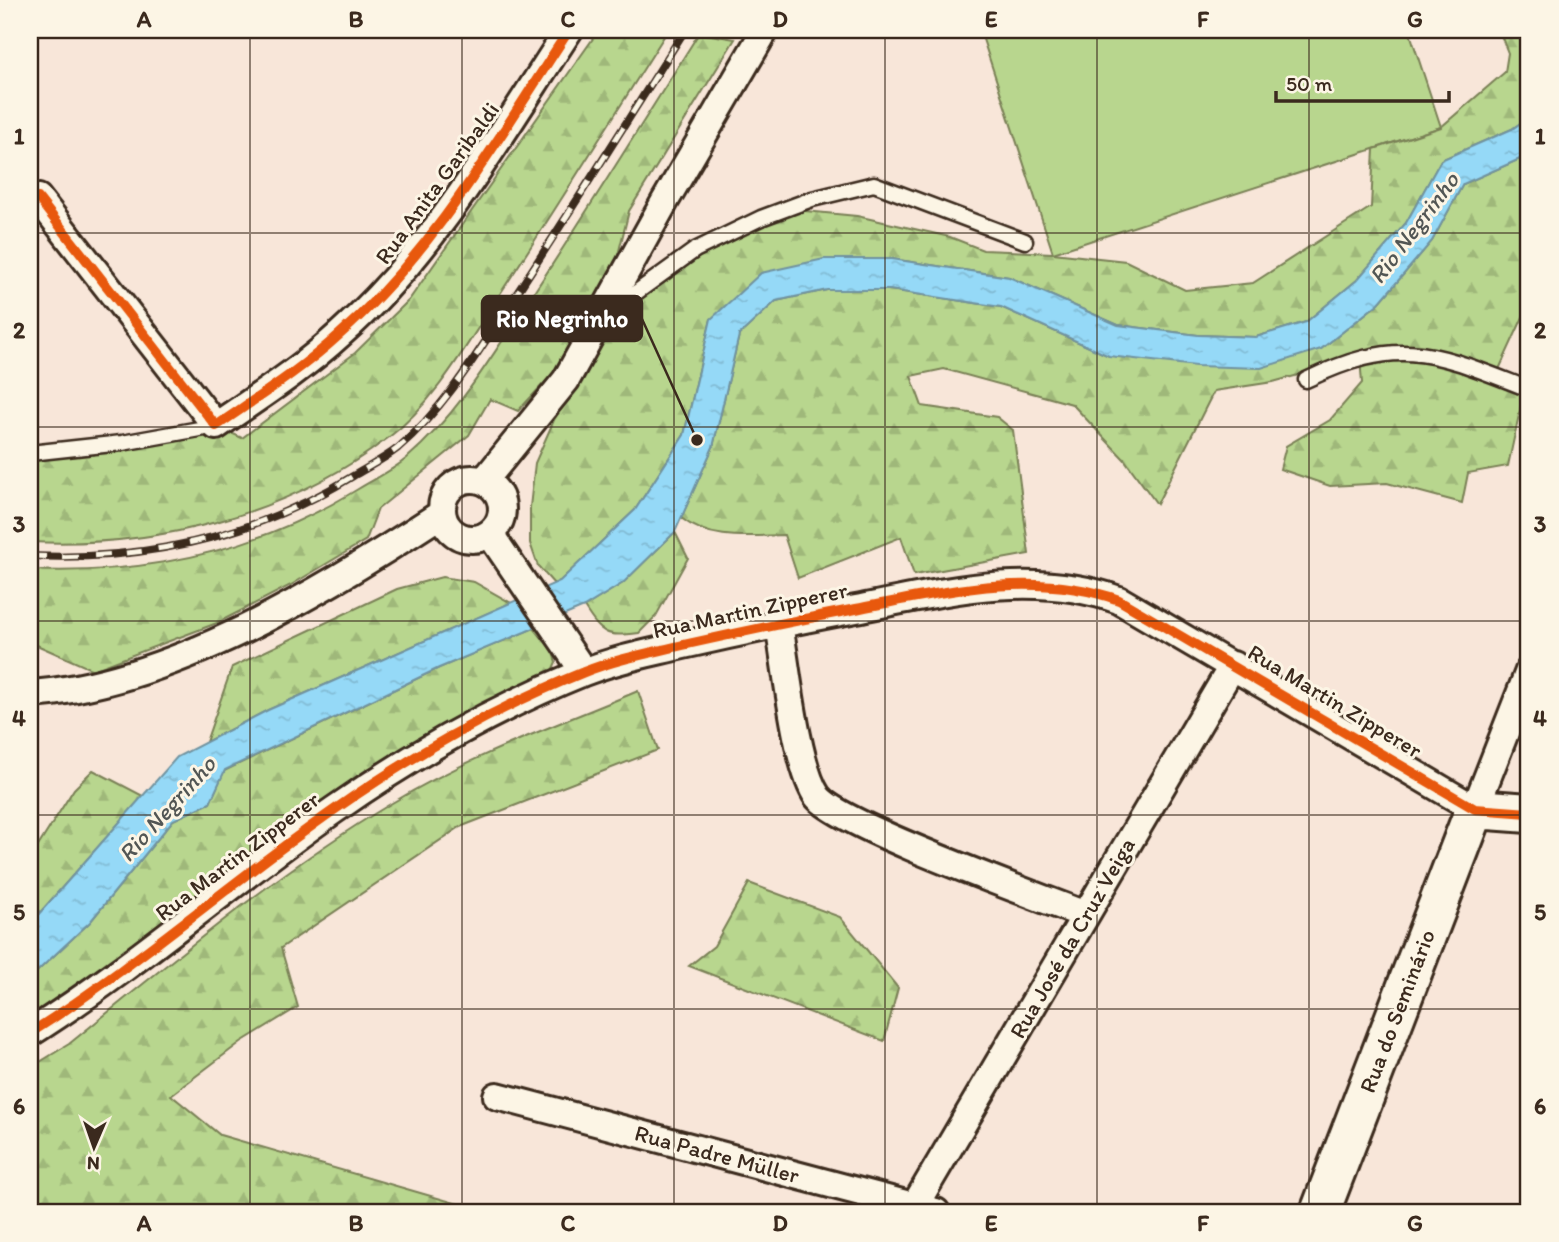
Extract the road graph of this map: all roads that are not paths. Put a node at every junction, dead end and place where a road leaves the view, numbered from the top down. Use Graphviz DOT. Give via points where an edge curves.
graph roads {
  1 [pos="569,30"];
  2 [pos="765,30"];
  3 [pos="38,198"];
  4 [pos="1026,241"];
  5 [pos="602,317"];
  6 [pos="1306,380"];
  7 [pos="1529,389"];
  8 [pos="216,426"];
  9 [pos="30,453"];
  10 [pos="484,481"];
  11 [pos="442,514"];
  12 [pos="490,534"];
  13 [pos="779,624"];
  14 [pos="1233,664"];
  15 [pos="584,671"];
  16 [pos="1529,671"];
  17 [pos="30,694"];
  18 [pos="1475,809"];
  19 [pos="1529,813"];
  20 [pos="1086,915"];
  21 [pos="30,1033"];
  22 [pos="497,1096"];
  23 [pos="921,1210"];
  24 [pos="1320,1212"];
  1 -- 8 [label="street, Rua Anita Garibaldi" via="475,174 376,298 330,343"];
  2 -- 5 [label="street"];
  3 -- 8 [label="street"];
  4 -- 5 [label="lane" via="874,184 803,202 695,250"];
  5 -- 10 [label="street" via="566,380"];
  6 -- 7 [label="lane" via="1378,353 1416,352"];
  8 -- 9 [label="lane"];
  10 -- 11 [label="street" via="458,481 442,501"];
  10 -- 12 [label="street" via="501,499 503,512"];
  11 -- 12 [label="street" via="446,526 466,539"];
  11 -- 17 [label="street" via="366,563 225,636 103,682"];
  12 -- 15 [label="street"];
  13 -- 14 [label="street, Rua Martin Zipperer" via="959,588 1065,586 1119,600"];
  13 -- 15 [label="street, Rua Martin Zipperer"];
  13 -- 20 [label="street" via="803,761 818,796 829,807"];
  14 -- 18 [label="street, Rua Martin Zipperer"];
  14 -- 20 [label="street, Rua José da Cruz Veiga"];
  15 -- 21 [label="street, Rua Martin Zipperer" via="399,767 333,810"];
  16 -- 18 [label="street"];
  18 -- 19 [label="street, Rua Martin Zipperer"];
  18 -- 24 [label="street, Rua do Seminário"];
  20 -- 23 [label="street, Rua José da Cruz Veiga"];
  22 -- 23 [label="street, Rua Padre Müller"];
}
